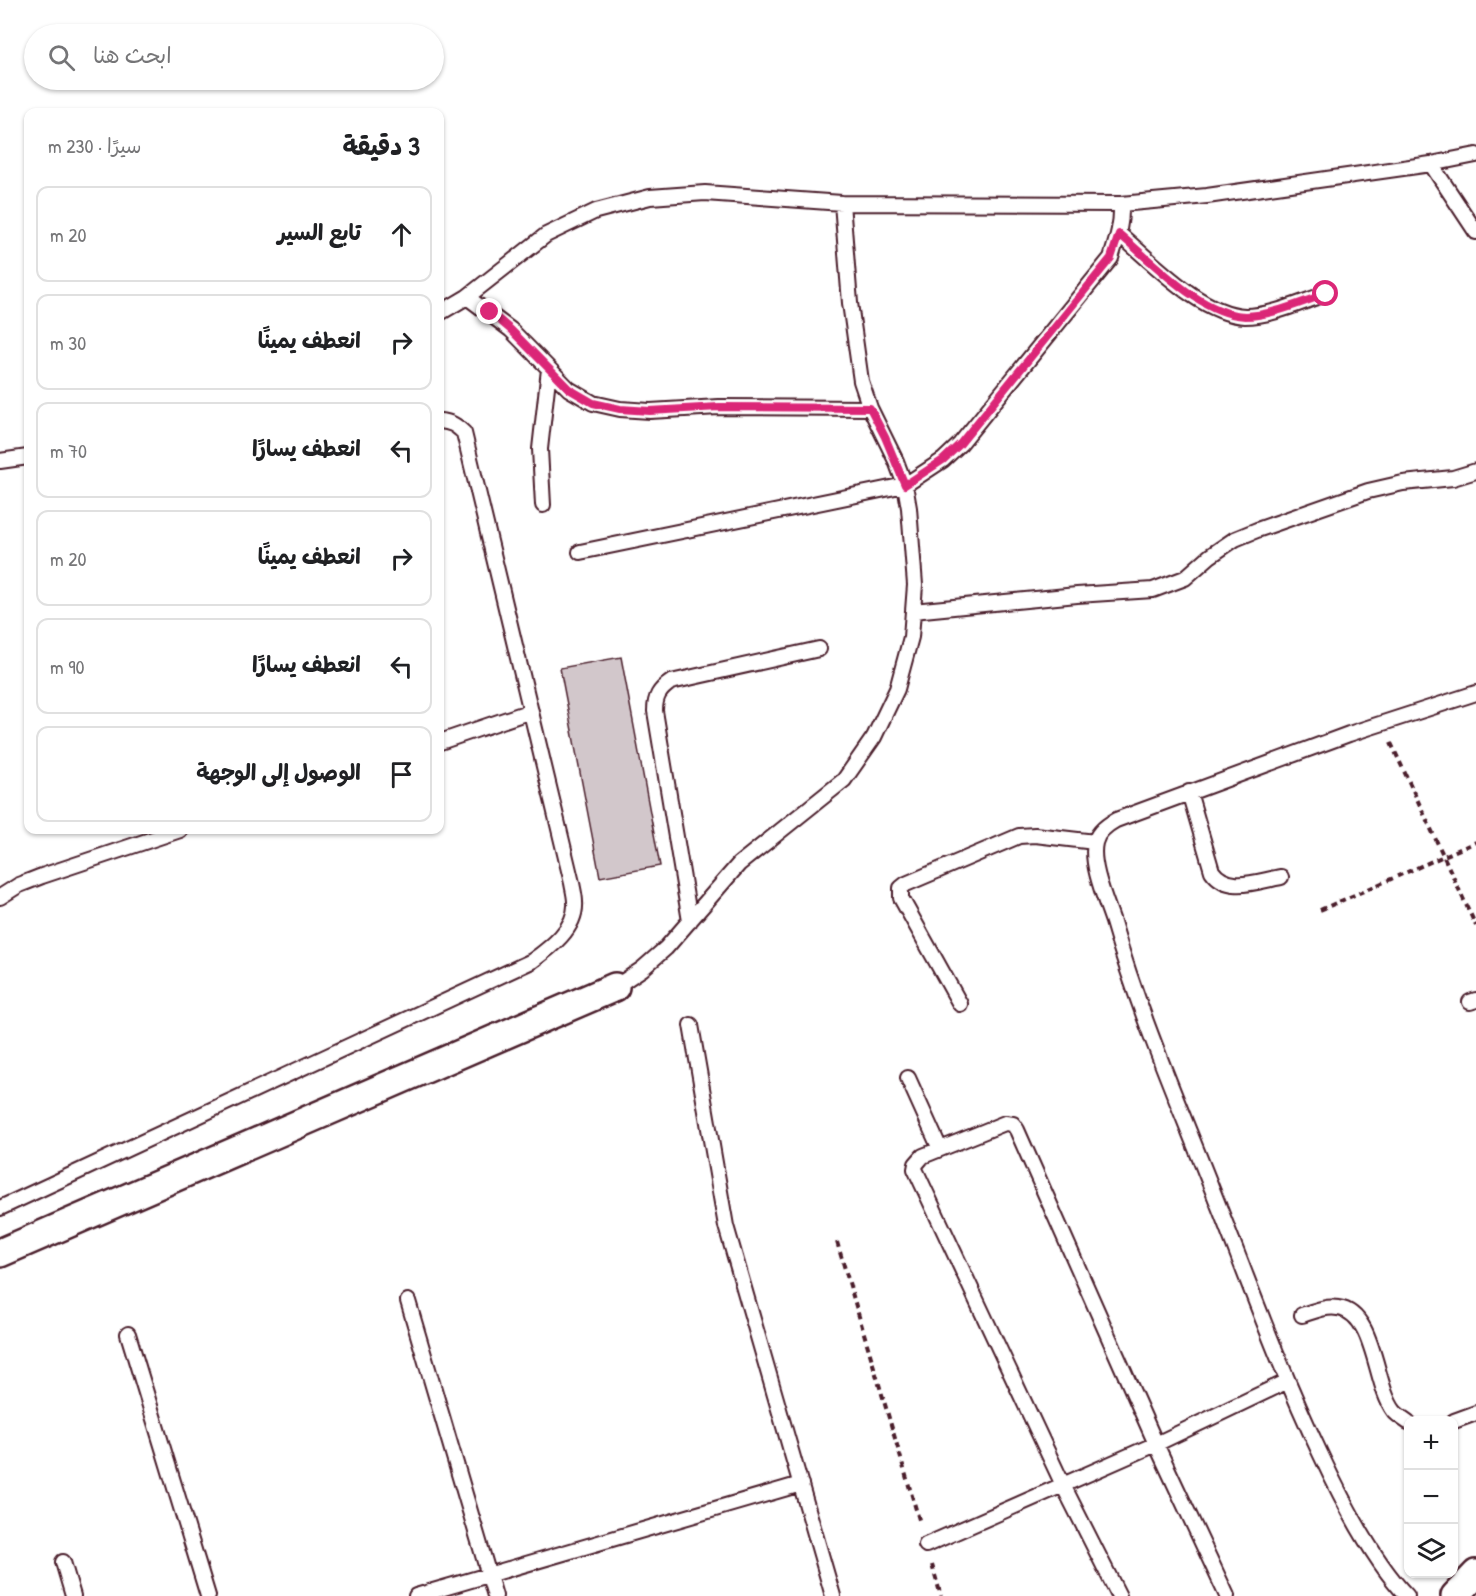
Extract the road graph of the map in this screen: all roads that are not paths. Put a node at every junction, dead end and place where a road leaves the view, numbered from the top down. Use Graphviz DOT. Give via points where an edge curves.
graph roads {
  1 [pos="1476,155"];
  2 [pos="1431,164"];
  3 [pos="842,203"];
  4 [pos="1120,204"];
  5 [pos="1476,232"];
  6 [pos="1119,234"];
  7 [pos="1326,294"];
  8 [pos="467,297"];
  9 [pos="444,311"];
  10 [pos="549,369"];
  11 [pos="870,408"];
  12 [pos="444,422"];
  13 [pos="24,457"];
  14 [pos="0,460"];
  15 [pos="1476,471"];
  16 [pos="905,485"];
  17 [pos="543,504"];
  18 [pos="580,552"];
  19 [pos="913,611"];
  20 [pos="819,649"];
  21 [pos="1476,693"];
  22 [pos="531,711"];
  23 [pos="444,741"];
  24 [pos="1189,792"];
  25 [pos="168,834"];
  26 [pos="1095,842"];
  27 [pos="1281,877"];
  28 [pos="0,897"];
  29 [pos="690,921"];
  30 [pos="615,987"];
  31 [pos="960,1004"];
  32 [pos="691,1025"];
  33 [pos="908,1078"];
  34 [pos="940,1149"];
  35 [pos="0,1208"];
  36 [pos="0,1253"];
  37 [pos="408,1301"];
  38 [pos="1302,1315"];
  39 [pos="128,1334"];
  40 [pos="1288,1381"];
  41 [pos="1476,1413"];
  42 [pos="1404,1419"];
  43 [pos="1458,1419"];
  44 [pos="1156,1444"];
  45 [pos="801,1484"];
  46 [pos="1063,1485"];
  47 [pos="926,1545"];
  48 [pos="63,1562"];
  49 [pos="1476,1574"];
  50 [pos="489,1575"];
  51 [pos="73,1596"];
  52 [pos="208,1596"];
  53 [pos="416,1596"];
  54 [pos="495,1596"];
  55 [pos="833,1596"];
  56 [pos="1119,1596"];
  57 [pos="1227,1596"];
  58 [pos="1407,1596"];
  59 [pos="1455,1596"];
  1 -- 2 [label="lane"];
  2 -- 4 [label="lane" via="1207,196"];
  2 -- 5 [label="lane"];
  3 -- 4 [label="lane"];
  3 -- 8 [label="lane" via="705,193 650,196 596,211 546,235"];
  3 -- 11 [label="lane" via="856,352"];
  4 -- 6 [label="lane"];
  6 -- 7 [label="lane" via="1200,302 1222,312 1246,316 1270,312"];
  6 -- 16 [label="lane" via="1111,258 967,435 943,460"];
  8 -- 9 [label="lane"];
  8 -- 10 [label="lane" via="511,330"];
  10 -- 11 [label="lane" via="569,389 593,403 620,409"];
  10 -- 17 [label="lane" via="540,449"];
  11 -- 16 [label="lane"];
  12 -- 22 [label="lane" via="464,433"];
  13 -- 14 [label="lane"];
  15 -- 19 [label="lane" via="1368,491 1257,530 1235,539 1185,578 1153,590"];
  16 -- 18 [label="lane"];
  16 -- 19 [label="lane" via="913,553"];
  19 -- 29 [label="lane" via="911,638 897,689 874,737 844,780 739,864"];
  20 -- 29 [label="lane" via="671,682 655,699"];
  21 -- 24 [label="lane"];
  22 -- 23 [label="lane"];
  22 -- 35 [label="lane" via="576,904 570,923 555,944 532,961"];
  24 -- 26 [label="lane" via="1116,820 1103,828"];
  24 -- 27 [label="lane" via="1218,880 1239,884"];
  25 -- 28 [label="lane" via="30,880"];
  26 -- 31 [label="lane" via="1019,836 902,888 901,898"];
  26 -- 40 [label="lane" via="1098,871 1121,951 1152,1040"];
  29 -- 30 [label="lane" via="666,948"];
  30 -- 36 [label="street"];
  32 -- 45 [label="lane" via="726,1226"];
  33 -- 34 [label="lane"];
  34 -- 44 [label="lane" via="1005,1123 1016,1126"];
  34 -- 46 [label="lane" via="918,1160 917,1175"];
  37 -- 50 [label="lane"];
  38 -- 42 [label="lane" via="1341,1308 1356,1316 1366,1333 1386,1394 1394,1411"];
  39 -- 52 [label="lane"];
  40 -- 44 [label="lane"];
  40 -- 58 [label="lane" via="1354,1520 1393,1582"];
  41 -- 43 [label="lane"];
  44 -- 46 [label="lane"];
  44 -- 57 [label="lane"];
  45 -- 50 [label="lane"];
  45 -- 55 [label="lane"];
  46 -- 47 [label="lane"];
  46 -- 56 [label="lane"];
  48 -- 51 [label="lane"];
  49 -- 59 [label="street"];
  50 -- 53 [label="lane"];
  50 -- 54 [label="lane"];
}
